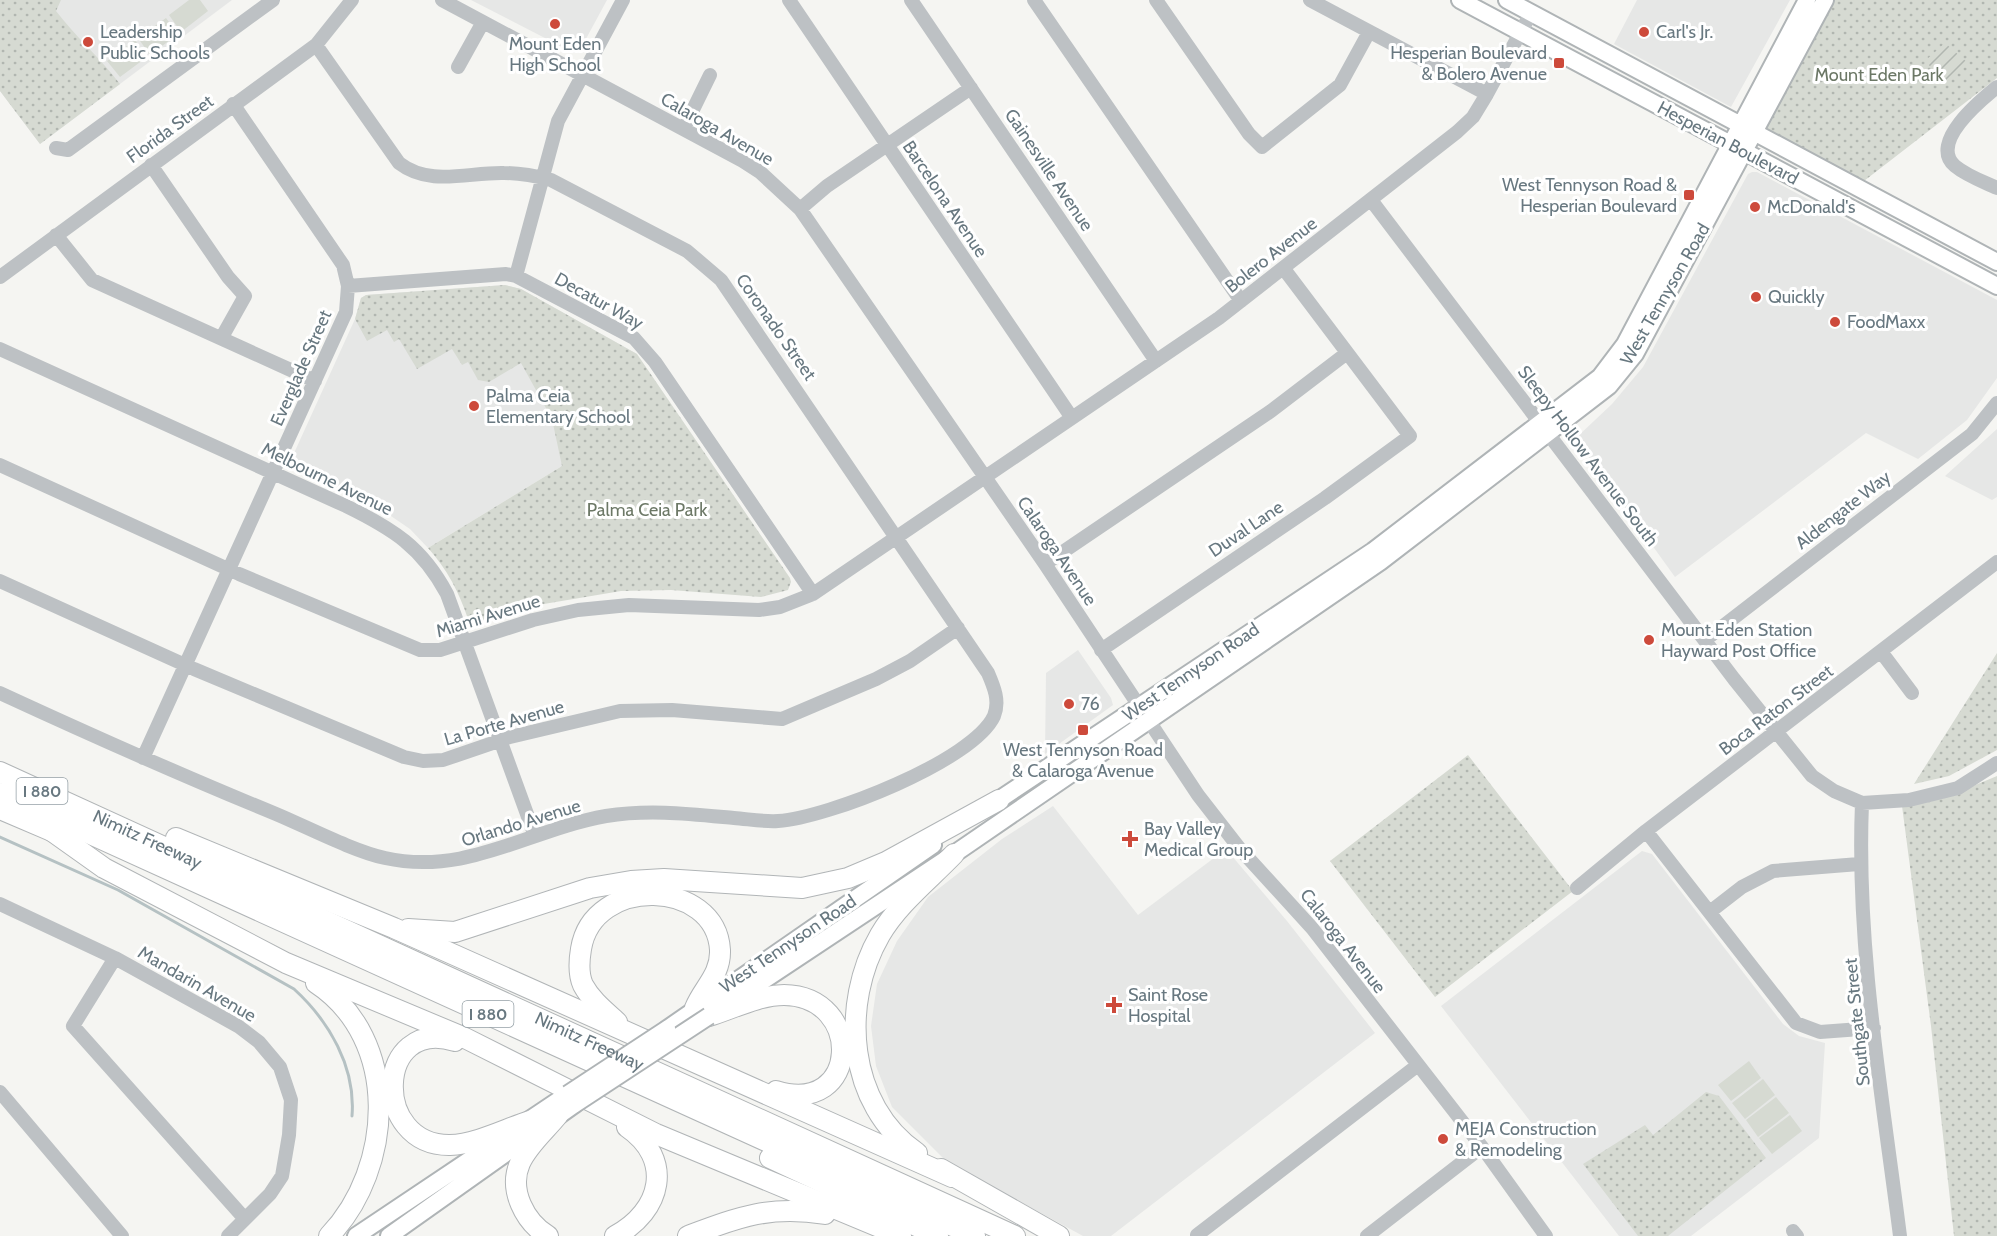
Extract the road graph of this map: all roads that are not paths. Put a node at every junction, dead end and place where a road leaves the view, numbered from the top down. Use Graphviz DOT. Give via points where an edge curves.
graph roads {
  1 [pos="273,0"];
  2 [pos="352,0"];
  3 [pos="442,0"];
  4 [pos="623,0"];
  5 [pos="789,0"];
  6 [pos="911,0"];
  7 [pos="1034,0"];
  8 [pos="1156,0"];
  9 [pos="1310,0"];
  10 [pos="1460,0"];
  11 [pos="1507,0"];
  12 [pos="1808,0"];
  13 [pos="1825,0"];
  14 [pos="1531,12"];
  15 [pos="483,22"];
  16 [pos="1369,32"];
  17 [pos="1520,32"];
  18 [pos="316,45"];
  19 [pos="458,67"];
  20 [pos="582,75"];
  21 [pos="710,75"];
  22 [pos="1997,87"];
  23 [pos="971,88"];
  24 [pos="1487,94"];
  25 [pos="233,105"];
  26 [pos="684,128"];
  27 [pos="1749,128"];
  28 [pos="886,145"];
  29 [pos="1737,147"];
  30 [pos="56,148"];
  31 [pos="151,165"];
  32 [pos="542,177"];
  33 [pos="1997,188"];
  34 [pos="1371,200"];
  35 [pos="800,209"];
  36 [pos="56,235"];
  37 [pos="1997,262"];
  38 [pos="1284,269"];
  39 [pos="516,276"];
  40 [pos="0,277"];
  41 [pos="348,286"];
  42 [pos="1997,286"];
  43 [pos="1241,301"];
  44 [pos="222,337"];
  45 [pos="0,349"];
  46 [pos="1347,353"];
  47 [pos="1156,361"];
  48 [pos="315,381"];
  49 [pos="1997,403"];
  50 [pos="1072,418"];
  51 [pos="1544,428"];
  52 [pos="0,465"];
  53 [pos="274,472"];
  54 [pos="985,477"];
  55 [pos="897,537"];
  56 [pos="1997,562"];
  57 [pos="1045,564"];
  58 [pos="230,570"];
  59 [pos="0,581"];
  60 [pos="813,594"];
  61 [pos="958,628"];
  62 [pos="1705,640"];
  63 [pos="465,641"];
  64 [pos="1101,650"];
  65 [pos="1882,653"];
  66 [pos="186,665"];
  67 [pos="996,691"];
  68 [pos="0,693"];
  69 [pos="1912,693"];
  70 [pos="1140,706"];
  71 [pos="1150,720"];
  72 [pos="1776,733"];
  73 [pos="500,740"];
  74 [pos="143,758"];
  75 [pos="1997,763"];
  76 [pos="0,772"];
  77 [pos="0,783"];
  78 [pos="0,793"];
  79 [pos="999,800"];
  80 [pos="1862,803"];
  81 [pos="0,808"];
  82 [pos="83,810"];
  83 [pos="52,831"];
  84 [pos="1646,831"];
  85 [pos="141,836"];
  86 [pos="535,836"];
  87 [pos="954,854"];
  88 [pos="1859,864"];
  89 [pos="1577,888"];
  90 [pos="0,904"];
  91 [pos="1711,911"];
  92 [pos="394,928"];
  93 [pos="115,958"];
  94 [pos="286,963"];
  95 [pos="702,1012"];
  96 [pos="1874,1028"];
  97 [pos="625,1031"];
  98 [pos="506,1057"];
  99 [pos="1418,1065"];
  100 [pos="717,1073"];
  101 [pos="0,1092"];
  102 [pos="572,1103"];
  103 [pos="530,1121"];
  104 [pos="1482,1147"];
  105 [pos="952,1177"];
  106 [pos="245,1218"];
  107 [pos="853,1218"];
  108 [pos="1198,1235"];
  109 [pos="1543,1235"];
  110 [pos="122,1236"];
  111 [pos="228,1236"];
  112 [pos="329,1236"];
  113 [pos="356,1236"];
  114 [pos="389,1236"];
  115 [pos="548,1236"];
  116 [pos="615,1236"];
  117 [pos="688,1236"];
  118 [pos="901,1236"];
  119 [pos="939,1236"];
  120 [pos="975,1236"];
  121 [pos="1015,1236"];
  122 [pos="1059,1236"];
  123 [pos="1367,1236"];
  124 [pos="1899,1236"];
  1 -- 30 [label="street" via="68,150"];
  2 -- 18 [label="street, Florida Street"];
  3 -- 15 [label="street, Calaroga Avenue"];
  4 -- 20 [label="street"];
  5 -- 28 [label="street, Barcelona Avenue"];
  6 -- 23 [label="street, Gainesville Avenue"];
  7 -- 43 [label="street"];
  8 -- 16 [label="street" via="1262,147 1340,85"];
  9 -- 16 [label="street"];
  10 -- 17 [label="main road, Hesperian Boulevard"];
  11 -- 14 [label="main road, Hesperian Boulevard"];
  12 -- 27 [label="main road, West Tennyson Road"];
  13 -- 27 [label="main road, West Tennyson Road"];
  14 -- 17 [label="street, Bolero Avenue"];
  14 -- 27 [label="main road, Hesperian Boulevard"];
  15 -- 19 [label="street"];
  15 -- 20 [label="street, Calaroga Avenue"];
  16 -- 24 [label="street"];
  17 -- 24 [label="street, Bolero Avenue"];
  17 -- 29 [label="main road, Hesperian Boulevard"];
  18 -- 25 [label="street, Florida Street"];
  18 -- 32 [label="street, Coronado Street" via="399,163 410,172 423,176 505,172"];
  20 -- 26 [label="street, Calaroga Avenue"];
  20 -- 32 [label="street" via="558,120"];
  21 -- 26 [label="street"];
  22 -- 33 [label="street" via="1971,109 1954,130 1949,144 1956,167"];
  23 -- 28 [label="street"];
  23 -- 47 [label="street, Gainesville Avenue"];
  24 -- 34 [label="street, Bolero Avenue" via="1473,117 1457,132"];
  25 -- 31 [label="street, Florida Street"];
  25 -- 41 [label="street, Everglade Street" via="343,265"];
  26 -- 35 [label="street, Calaroga Avenue" via="760,172"];
  27 -- 29 [label="main road, West Tennyson Road"];
  27 -- 37 [label="main road, Hesperian Boulevard"];
  28 -- 35 [label="street"];
  28 -- 50 [label="street, Barcelona Avenue"];
  29 -- 42 [label="main road, Hesperian Boulevard"];
  29 -- 51 [label="main road, West Tennyson Road" via="1625,344 1600,377"];
  31 -- 36 [label="street, Florida Street"];
  31 -- 44 [label="street" via="245,296"];
  32 -- 39 [label="street"];
  32 -- 55 [label="street, Coronado Street" via="687,251 722,280"];
  34 -- 38 [label="street, Bolero Avenue"];
  34 -- 51 [label="street, Sleepy Hollow Avenue South"];
  35 -- 54 [label="street, Calaroga Avenue"];
  36 -- 40 [label="street, Florida Street"];
  36 -- 44 [label="street" via="92,280"];
  38 -- 43 [label="street, Bolero Avenue"];
  38 -- 46 [label="street"];
  39 -- 41 [label="street, Decatur Way"];
  39 -- 60 [label="street, Decatur Way" via="620,330 645,349"];
  41 -- 48 [label="street, Everglade Street" via="346,312"];
  43 -- 47 [label="street, Bolero Avenue"];
  44 -- 48 [label="street"];
  45 -- 53 [label="street, Melbourne Avenue"];
  46 -- 57 [label="street" via="1271,411"];
  46 -- 64 [label="street, Duval Lane" via="1410,436"];
  47 -- 50 [label="street, Bolero Avenue"];
  48 -- 53 [label="street, Everglade Street"];
  49 -- 62 [label="street, Aldengate Way" via="1972,434"];
  50 -- 54 [label="street, Bolero Avenue"];
  51 -- 62 [label="street, Sleepy Hollow Avenue South"];
  51 -- 70 [label="main road, West Tennyson Road" via="1373,551"];
  51 -- 71 [label="main road, West Tennyson Road" via="1380,562"];
  52 -- 58 [label="street, Miami Avenue"];
  53 -- 58 [label="street, Everglade Street"];
  53 -- 63 [label="street, Melbourne Avenue" via="384,524 407,541 438,577"];
  54 -- 55 [label="street, Miami Avenue"];
  54 -- 57 [label="street, Calaroga Avenue"];
  55 -- 60 [label="street, Miami Avenue"];
  55 -- 61 [label="street, Coronado Street"];
  56 -- 65 [label="street, Boca Raton Street"];
  57 -- 64 [label="street, Calaroga Avenue"];
  58 -- 63 [label="street, Miami Avenue" via="420,650 440,650"];
  58 -- 66 [label="street, Everglade Street"];
  59 -- 66 [label="street, La Porte Avenue"];
  60 -- 63 [label="street, Miami Avenue" via="780,607 759,610 629,605 578,610"];
  61 -- 67 [label="street, Coronado Street"];
  61 -- 73 [label="street, La Porte Avenue" via="876,679 782,719 672,710 620,711"];
  62 -- 72 [label="street, Sleepy Hollow Avenue South"];
  63 -- 73 [label="street, Melbourne Avenue"];
  64 -- 70 [label="street, Calaroga Avenue"];
  65 -- 69 [label="street"];
  65 -- 72 [label="street, Boca Raton Street"];
  66 -- 73 [label="street, La Porte Avenue" via="404,757 443,760"];
  66 -- 74 [label="street, Everglade Street"];
  67 -- 86 [label="street, Orlando Avenue" via="995,712 989,724 965,747 843,807 806,818 776,821 637,812 571,824"];
  68 -- 74 [label="street, Orlando Avenue"];
  70 -- 71 [label="street, Calaroga Avenue"];
  70 -- 79 [label="main road, West Tennyson Road"];
  71 -- 87 [label="main road, West Tennyson Road"];
  71 -- 99 [label="street, Calaroga Avenue" via="1218,822 1307,921"];
  72 -- 80 [label="street, Sleepy Hollow Avenue South" via="1812,776"];
  72 -- 84 [label="street, Boca Raton Street"];
  73 -- 86 [label="street, Melbourne Avenue"];
  74 -- 86 [label="street, Orlando Avenue" via="382,858 416,863 462,860"];
  75 -- 80 [label="street" via="1958,788 1909,800"];
  76 -- 82 [label="highway, Nimitz Freeway / I 880"];
  77 -- 85 [label="highway, I 880" via="126,840"];
  78 -- 120 [label="highway, I 880"];
  79 -- 92 [label="highway" via="848,878 780,888 664,879 631,881 590,888 455,932"];
  79 -- 95 [label="main road, West Tennyson Road"];
  80 -- 88 [label="street, Southgate Street"];
  81 -- 83 [label="highway, Nimitz Freeway / I 880"];
  82 -- 85 [label="highway, Nimitz Freeway / I 880"];
  82 -- 92 [label="highway" via="97,806"];
  83 -- 94 [label="highway" via="104,868"];
  83 -- 119 [label="highway, Nimitz Freeway / I 880"];
  84 -- 89 [label="street, Boca Raton Street"];
  84 -- 91 [label="street"];
  85 -- 121 [label="highway, Nimitz Freeway / I 880"];
  87 -- 95 [label="main road, West Tennyson Road"];
  87 -- 105 [label="highway" via="900,908 880,935 861,981 856,1030 863,1079 878,1114 903,1143"];
  88 -- 91 [label="street" via="1773,871 1742,887"];
  88 -- 96 [label="street, Southgate Street"];
  90 -- 93 [label="street, Mandarin Avenue"];
  91 -- 96 [label="street" via="1796,1023 1820,1032"];
  92 -- 97 [label="highway"];
  93 -- 106 [label="street" via="73,1026"];
  93 -- 106 [label="street, Mandarin Avenue" via="238,1026 259,1042 280,1067 291,1100 282,1176"];
  94 -- 98 [label="highway"];
  94 -- 112 [label="highway" via="341,1003 360,1030 376,1078 379,1117 370,1166 345,1218"];
  95 -- 97 [label="highway" via="720,951 716,934 701,913 678,899 631,896 608,908 594,922 582,943 579,959 582,982 588,992"];
  95 -- 100 [label="highway" via="769,997 796,996 822,1008 832,1018 842,1041 840,1068 834,1078 812,1094 789,1095"];
  95 -- 102 [label="main road, West Tennyson Road, bridge"];
  95 -- 102 [label="main road, West Tennyson Road, bridge" via="667,1029"];
  96 -- 124 [label="street, Southgate Street"];
  97 -- 100 [label="highway"];
  98 -- 102 [label="highway"];
  98 -- 103 [label="highway" via="442,1038 417,1042 401,1057 393,1074 392,1096 398,1114 418,1135 453,1145"];
  99 -- 104 [label="street, Calaroga Avenue"];
  99 -- 108 [label="street"];
  100 -- 105 [label="highway"];
  101 -- 110 [label="street"];
  102 -- 103 [label="main road, West Tennyson Road"];
  102 -- 107 [label="highway" via="656,1134"];
  102 -- 114 [label="main road, West Tennyson Road"];
  102 -- 115 [label="highway" via="526,1152 517,1172 523,1210"];
  102 -- 116 [label="highway" via="635,1133 650,1152 657,1171 648,1210"];
  103 -- 113 [label="main road, West Tennyson Road"];
  104 -- 109 [label="street, Calaroga Avenue"];
  104 -- 123 [label="street"];
  105 -- 122 [label="highway"];
  106 -- 111 [label="street, Mandarin Avenue"];
  107 -- 117 [label="highway" via="779,1209"];
  107 -- 118 [label="highway"];
}
